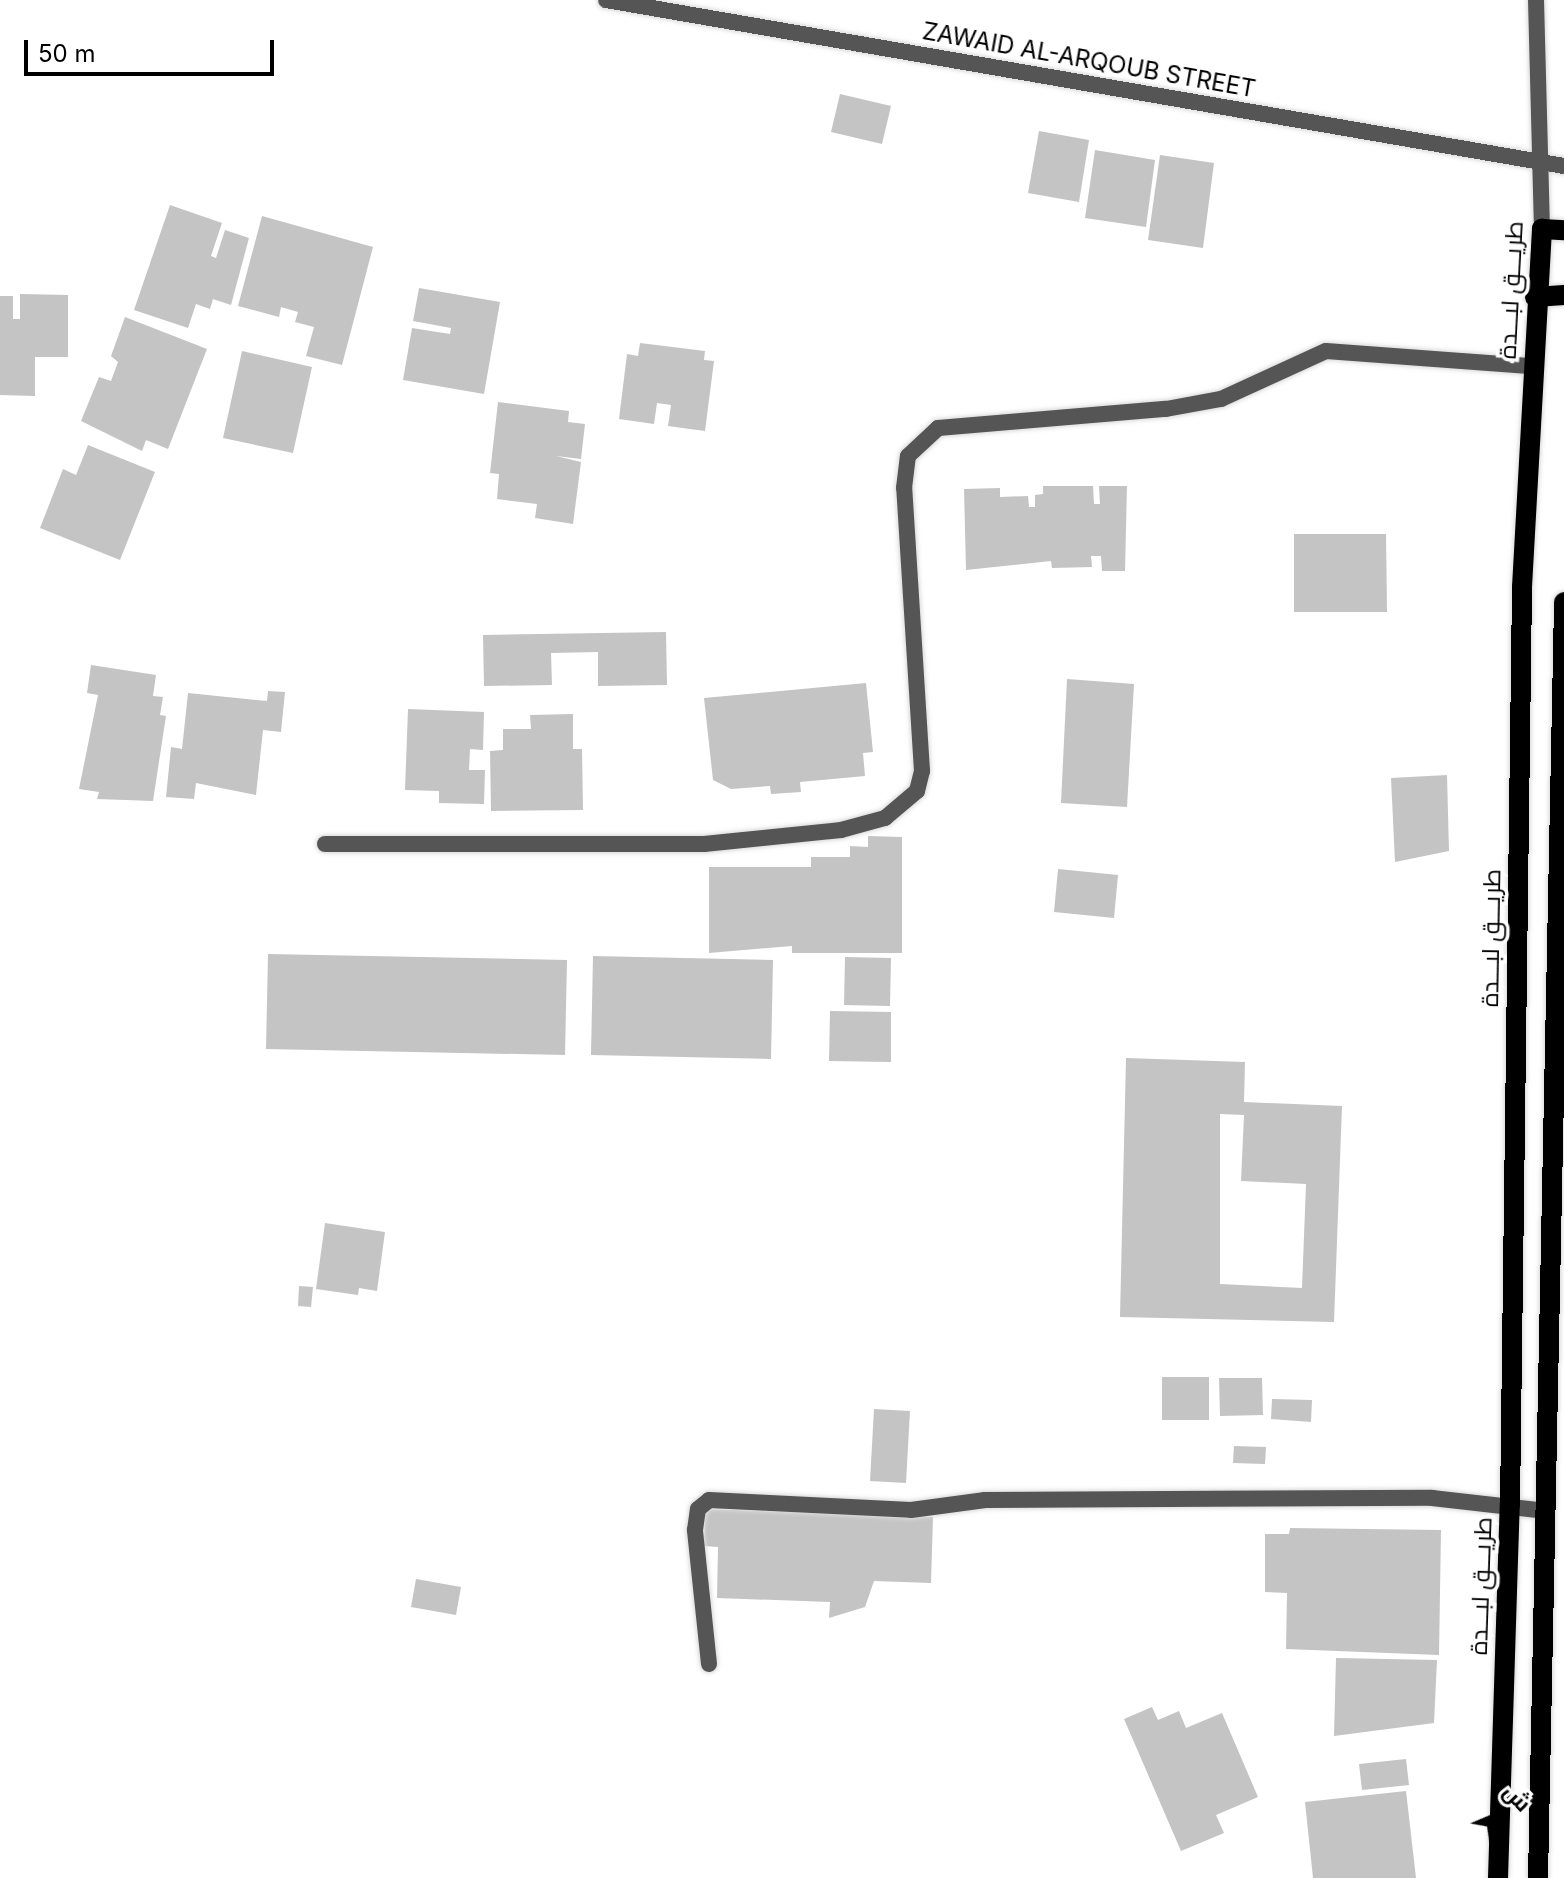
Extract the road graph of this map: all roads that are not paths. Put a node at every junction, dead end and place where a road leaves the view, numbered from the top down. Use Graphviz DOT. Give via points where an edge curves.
graph roads {
  1 [pos="606,0"];
  2 [pos="1536,0"];
  3 [pos="1541,164"];
  4 [pos="1564,166"];
  5 [pos="1542,229"];
  6 [pos="1564,230"];
  7 [pos="1564,295"];
  8 [pos="1535,297"];
  9 [pos="1532,366"];
  10 [pos="1564,602"];
  11 [pos="325,844"];
  12 [pos="1510,1505"];
  13 [pos="1546,1511"];
  14 [pos="709,1664"];
  15 [pos="1498,1878"];
  16 [pos="1538,1878"];
  1 -- 3 [label="street, ZAWAID AL-ARQOUB STREET"];
  2 -- 3 [label="street, طريـــق لبـــدة"];
  3 -- 4 [label="street, ZAWAID AL-ARQOUB STREET"];
  3 -- 5 [label="street, طريـــق لبـــدة"];
  5 -- 6 [label="main road"];
  5 -- 8 [label="main road, طريـــق لبـــدة"];
  7 -- 8 [label="main road"];
  8 -- 9 [label="main road, طريـــق لبـــدة"];
  9 -- 11 [label="street" via="1326,351 1221,399 1166,409 938,428 908,456 904,488 922,771 917,791 885,818 841,830 704,844"];
  9 -- 12 [label="main road, طريـــق لبـــدة" via="1522,587"];
  10 -- 13 [label="main road"];
  12 -- 13 [label="street"];
  12 -- 14 [label="street" via="1432,1498 985,1500 911,1510 709,1500 698,1509 695,1530"];
  12 -- 15 [label="main road, طريـــق لبـــدة"];
  13 -- 16 [label="main road"];
}
